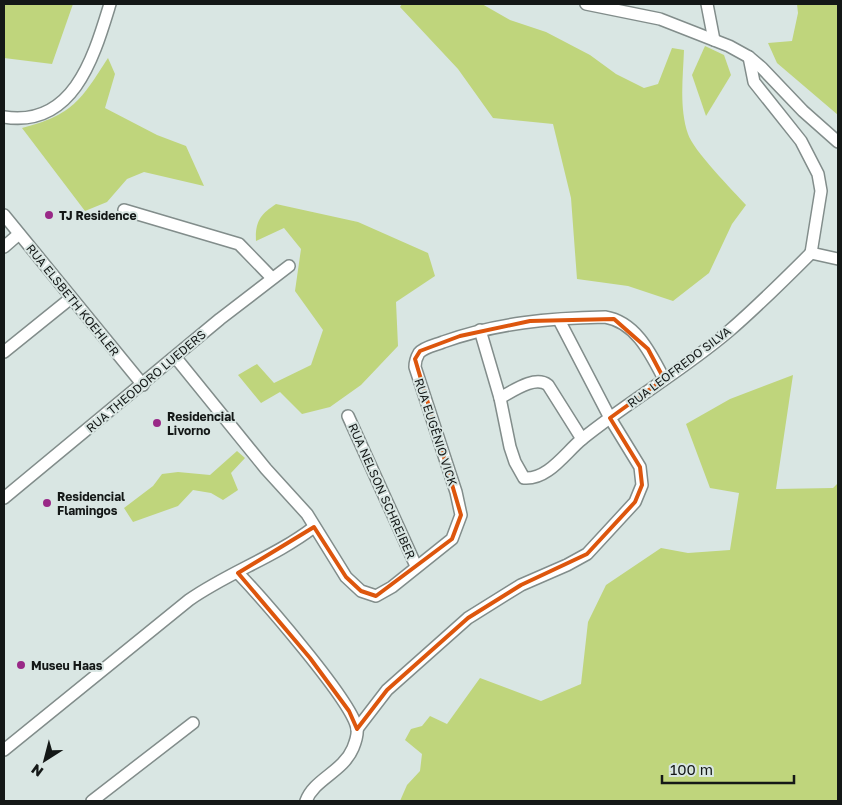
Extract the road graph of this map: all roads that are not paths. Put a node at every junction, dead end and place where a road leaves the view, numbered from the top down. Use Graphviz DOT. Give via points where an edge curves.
graph roads {
  1 [pos="110,4"];
  2 [pos="586,4"];
  3 [pos="707,4"];
  4 [pos="714,40"];
  5 [pos="750,57"];
  6 [pos="4,117"];
  7 [pos="838,142"];
  8 [pos="124,210"];
  9 [pos="4,215"];
  10 [pos="20,234"];
  11 [pos="4,247"];
  12 [pos="810,252"];
  13 [pos="838,259"];
  14 [pos="289,266"];
  15 [pos="272,278"];
  16 [pos="71,298"];
  17 [pos="559,320"];
  18 [pos="480,330"];
  19 [pos="4,352"];
  20 [pos="176,358"];
  21 [pos="664,379"];
  22 [pos="142,385"];
  23 [pos="500,398"];
  24 [pos="348,416"];
  25 [pos="610,418"];
  26 [pos="582,439"];
  27 [pos="4,498"];
  28 [pos="314,527"];
  29 [pos="416,566"];
  30 [pos="238,573"];
  31 [pos="193,722"];
  32 [pos="357,729"];
  33 [pos="4,750"];
  34 [pos="92,801"];
  35 [pos="306,801"];
  1 -- 6 [label="street" via="84,74 69,95 40,115 15,119"];
  2 -- 4 [label="street" via="660,19"];
  3 -- 4 [label="street"];
  4 -- 5 [label="street"];
  5 -- 7 [label="street"];
  5 -- 12 [label="street" via="754,82 802,141 818,174 821,191"];
  8 -- 15 [label="street" via="239,244"];
  9 -- 10 [label="street, RUA ELSBETH KOEHLER"];
  10 -- 11 [label="street"];
  10 -- 16 [label="street, RUA ELSBETH KOEHLER"];
  12 -- 13 [label="street"];
  12 -- 21 [label="street, RUA LEOFREDO SILVA" via="728,332"];
  14 -- 15 [label="street, RUA THEODORO LUEDERS"];
  15 -- 20 [label="street, RUA THEODORO LUEDERS"];
  16 -- 19 [label="street"];
  16 -- 22 [label="street, RUA ELSBETH KOEHLER"];
  17 -- 18 [label="street, RUA EUGÊNIO VICK" via="530,321"];
  17 -- 21 [label="street, RUA EUGÊNIO VICK" via="614,319 627,326 648,349"];
  17 -- 25 [label="street"];
  18 -- 23 [label="street"];
  18 -- 29 [label="street, RUA EUGÊNIO VICK" via="420,351 416,360 415,367 461,515 452,539"];
  20 -- 22 [label="street, RUA THEODORO LUEDERS"];
  20 -- 28 [label="street" via="266,469 299,504"];
  21 -- 25 [label="street, RUA LEOFREDO SILVA"];
  22 -- 27 [label="street, RUA THEODORO LUEDERS"];
  23 -- 26 [label="street" via="535,381 542,381 548,385"];
  23 -- 26 [label="street, RUA LEOFREDO SILVA" via="510,447 524,478 543,474"];
  24 -- 29 [label="street, RUA NELSON SCHREIBER"];
  25 -- 26 [label="street, RUA LEOFREDO SILVA"];
  25 -- 32 [label="street" via="640,467 642,485 634,502 587,554 521,585 468,618 387,690"];
  28 -- 29 [label="street, RUA EUGÊNIO VICK" via="346,577 361,591 376,596 392,588"];
  28 -- 30 [label="street"];
  30 -- 32 [label="street" via="310,658 350,711"];
  30 -- 33 [label="street" via="208,586 188,600"];
  31 -- 34 [label="street"];
  32 -- 35 [label="street" via="347,759"];
}
